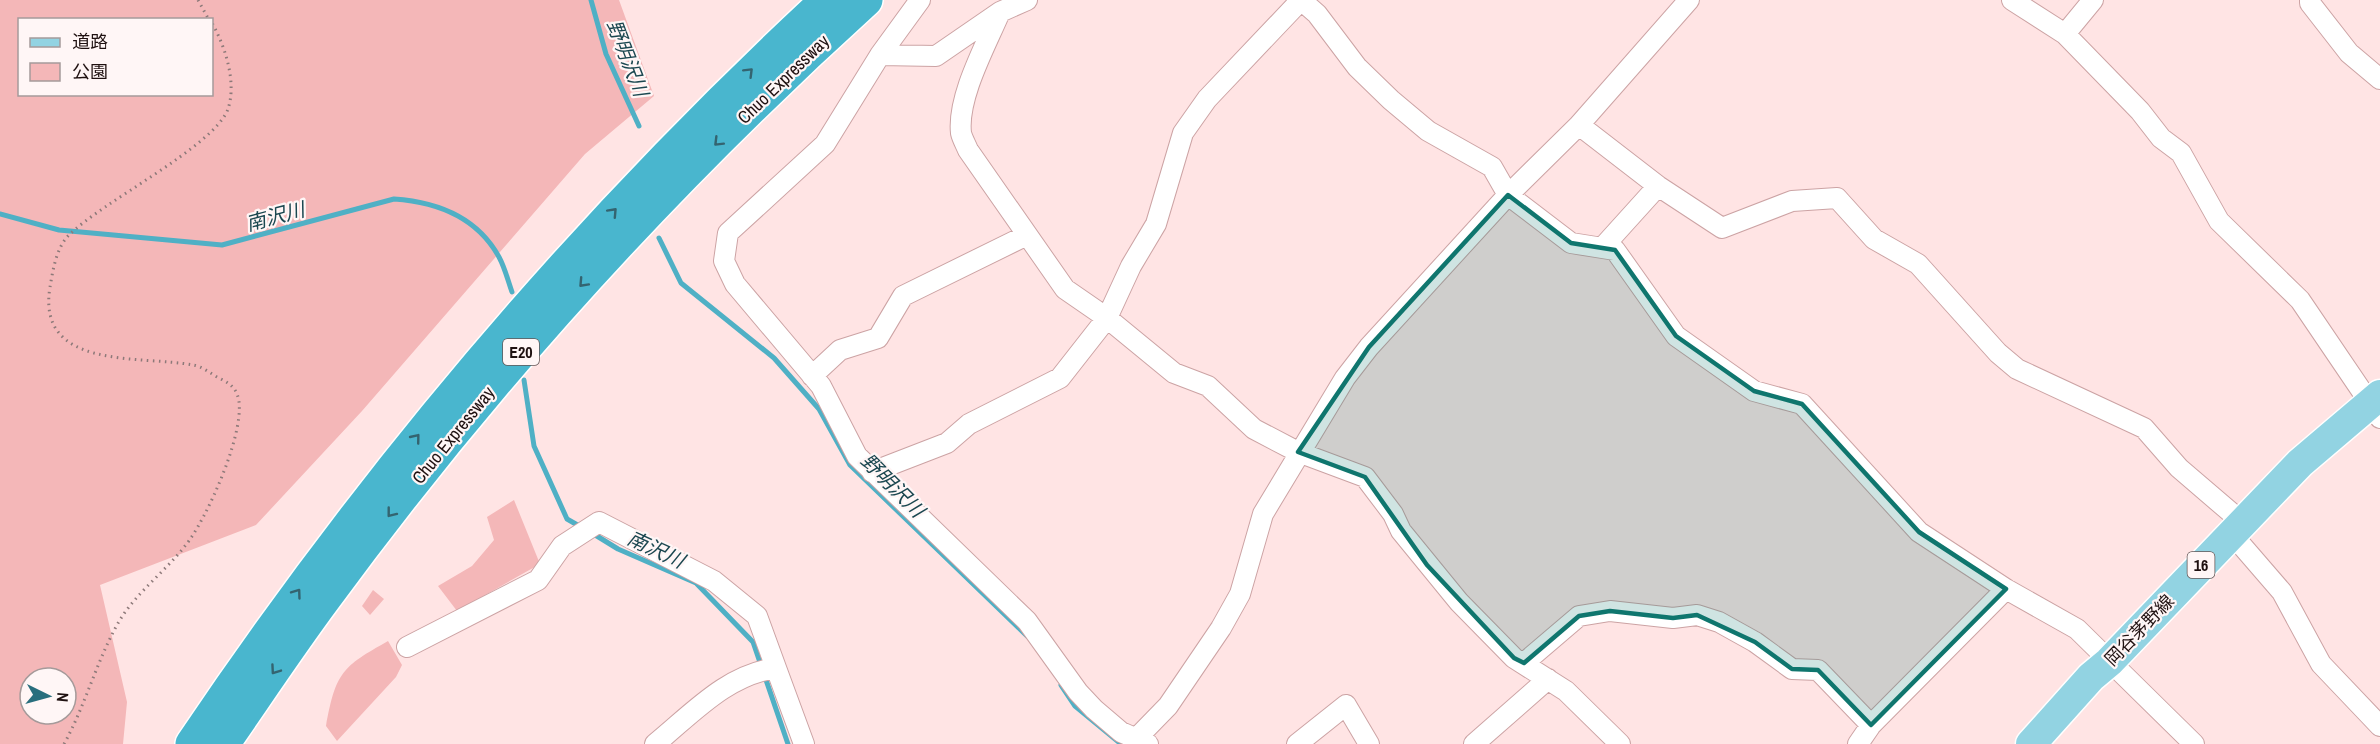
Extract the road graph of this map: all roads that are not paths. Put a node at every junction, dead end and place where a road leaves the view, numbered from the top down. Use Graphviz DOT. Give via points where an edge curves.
graph roads {
  1 [pos="827,0"];
  2 [pos="866,0"];
  3 [pos="920,0"];
  4 [pos="1027,0"];
  5 [pos="1301,0"];
  6 [pos="1689,0"];
  7 [pos="2012,0"];
  8 [pos="2093,0"];
  9 [pos="2310,0"];
  10 [pos="1000,12"];
  11 [pos="2066,34"];
  12 [pos="880,55"];
  13 [pos="2380,79"];
  14 [pos="1579,124"];
  15 [pos="1658,186"];
  16 [pos="1508,195"];
  17 [pos="1027,235"];
  18 [pos="1602,248"];
  19 [pos="1107,318"];
  20 [pos="812,376"];
  21 [pos="2376,406"];
  22 [pos="1298,452"];
  23 [pos="872,472"];
  24 [pos="2236,527"];
  25 [pos="2006,590"];
  26 [pos="406,647"];
  27 [pos="2109,662"];
  28 [pos="1524,663"];
  29 [pos="776,668"];
  30 [pos="1548,679"];
  31 [pos="1871,725"];
  32 [pos="2380,726"];
  33 [pos="1139,742"];
  34 [pos="192,744"];
  35 [pos="224,744"];
  36 [pos="655,744"];
  37 [pos="804,744"];
  38 [pos="1297,744"];
  39 [pos="1369,744"];
  40 [pos="1474,744"];
  41 [pos="1620,744"];
  42 [pos="1858,744"];
  43 [pos="2031,744"];
  44 [pos="2194,744"];
  34 -- 1 [label="highway, Chuo Expressway / E20, one-way" via="364,503 485,353 650,171"];
  2 -- 35 [label="highway, Chuo Expressway / E20, one-way" via="662,199 509,365 325,597"];
  3 -- 12 [label="street"];
  4 -- 10 [label="street"];
  5 -- 16 [label="street" via="1391,100 1428,131 1492,167"];
  5 -- 19 [label="street" via="1207,99 1183,133 1156,224"];
  6 -- 14 [label="street"];
  7 -- 11 [label="street"];
  8 -- 11 [label="street"];
  9 -- 13 [label="street" via="2349,53"];
  10 -- 12 [label="street" via="936,56"];
  10 -- 17 [label="street" via="963,108 961,134"];
  11 -- 21 [label="street" via="2161,138 2181,153 2219,222 2300,300"];
  12 -- 20 [label="street" via="825,144 728,233 724,261 735,284"];
  14 -- 15 [label="street"];
  14 -- 16 [label="street"];
  15 -- 18 [label="street"];
  15 -- 24 [label="street" via="1722,228 1792,201 1836,198 1874,239 1918,264 2017,369 2145,428"];
  16 -- 18 [label="street" via="1571,243"];
  16 -- 22 [label="street" via="1369,348"];
  17 -- 19 [label="street" via="1065,290"];
  17 -- 20 [label="street" via="903,296 878,338 840,350"];
  18 -- 25 [label="street" via="1615,250 1676,336 1754,391 1802,404 1919,532"];
  19 -- 22 [label="street" via="1174,373 1208,386 1254,429"];
  19 -- 23 [label="street" via="1060,378 969,424 947,444"];
  20 -- 23 [label="street" via="857,456"];
  21 -- 24 [label="main road, 岡谷茅野線 / 16" via="2300,464"];
  22 -- 28 [label="street" via="1365,477 1427,565 1514,658"];
  22 -- 33 [label="street" via="1263,514 1240,594 1193,672"];
  23 -- 33 [label="street" via="1027,621 1094,709"];
  24 -- 27 [label="main road, 岡谷茅野線 / 16"];
  24 -- 32 [label="street" via="2282,592 2321,664"];
  25 -- 27 [label="street" via="2077,629"];
  25 -- 31 [label="street"];
  26 -- 29 [label="street" via="538,580 562,546 599,522 714,581 757,616"];
  27 -- 43 [label="main road, 岡谷茅野線 / 16"];
  27 -- 44 [label="street"];
  28 -- 30 [label="street"];
  28 -- 31 [label="street" via="1579,616 1610,611 1673,618 1696,615 1719,622 1755,642 1792,669 1818,670"];
  29 -- 36 [label="street" via="761,670 724,686"];
  29 -- 37 [label="street"];
  30 -- 40 [label="street"];
  30 -- 41 [label="street" via="1566,691"];
  31 -- 42 [label="street"];
  38 -- 39 [label="street" via="1346,705"];
}
